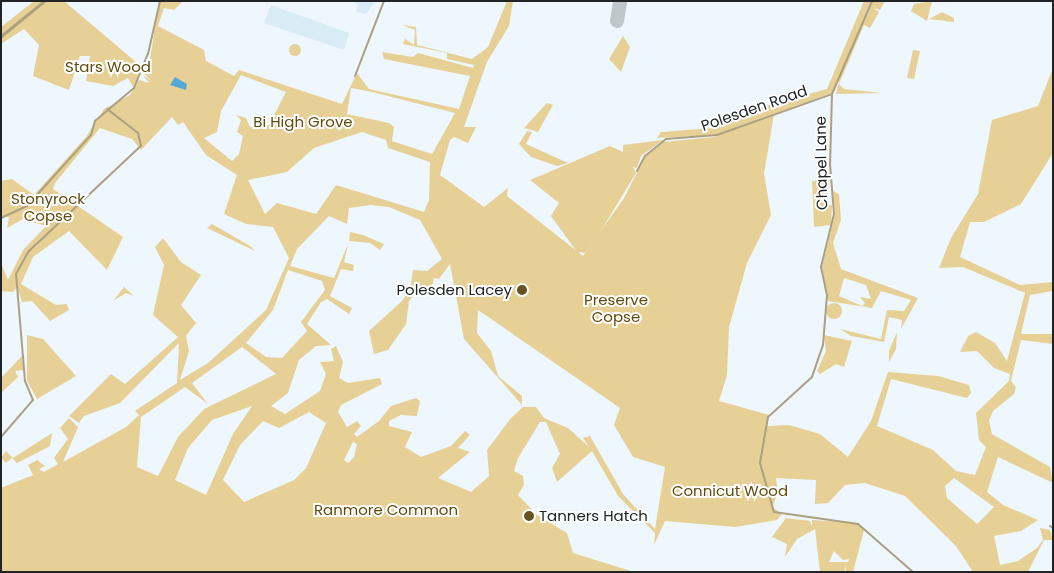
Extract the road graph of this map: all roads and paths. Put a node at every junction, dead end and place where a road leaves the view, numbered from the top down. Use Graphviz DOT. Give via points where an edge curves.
graph roads {
  1 [pos="44,1"];
  2 [pos="160,1"];
  3 [pos="384,1"];
  4 [pos="872,1"];
  5 [pos="1,36"];
  6 [pos="355,76"];
  7 [pos="832,94"];
  8 [pos="107,109"];
  9 [pos="637,171"];
  10 [pos="1,218"];
  11 [pos="1,437"];
  12 [pos="1050,526"];
  13 [pos="1053,528"];
  14 [pos="913,572"];
  1 -- 5 [label="street"];
  2 -- 8 [label="street" via="140,77 128,95"];
  3 -- 6 [label="street"];
  4 -- 7 [label="street"];
  7 -- 9 [label="street, Polesden Road" via="717,135 666,139 645,156"];
  7 -- 14 [label="street, Chapel Lane" via="830,164 834,214 821,268 827,295 823,345 812,376 768,418 759,454 771,489 770,508 779,515 858,524"];
  8 -- 10 [label="street" via="27,206"];
  8 -- 11 [label="street" via="138,133 141,146 30,251 16,274 25,381 33,400"];
  12 -- 13 [label="street"];
}
